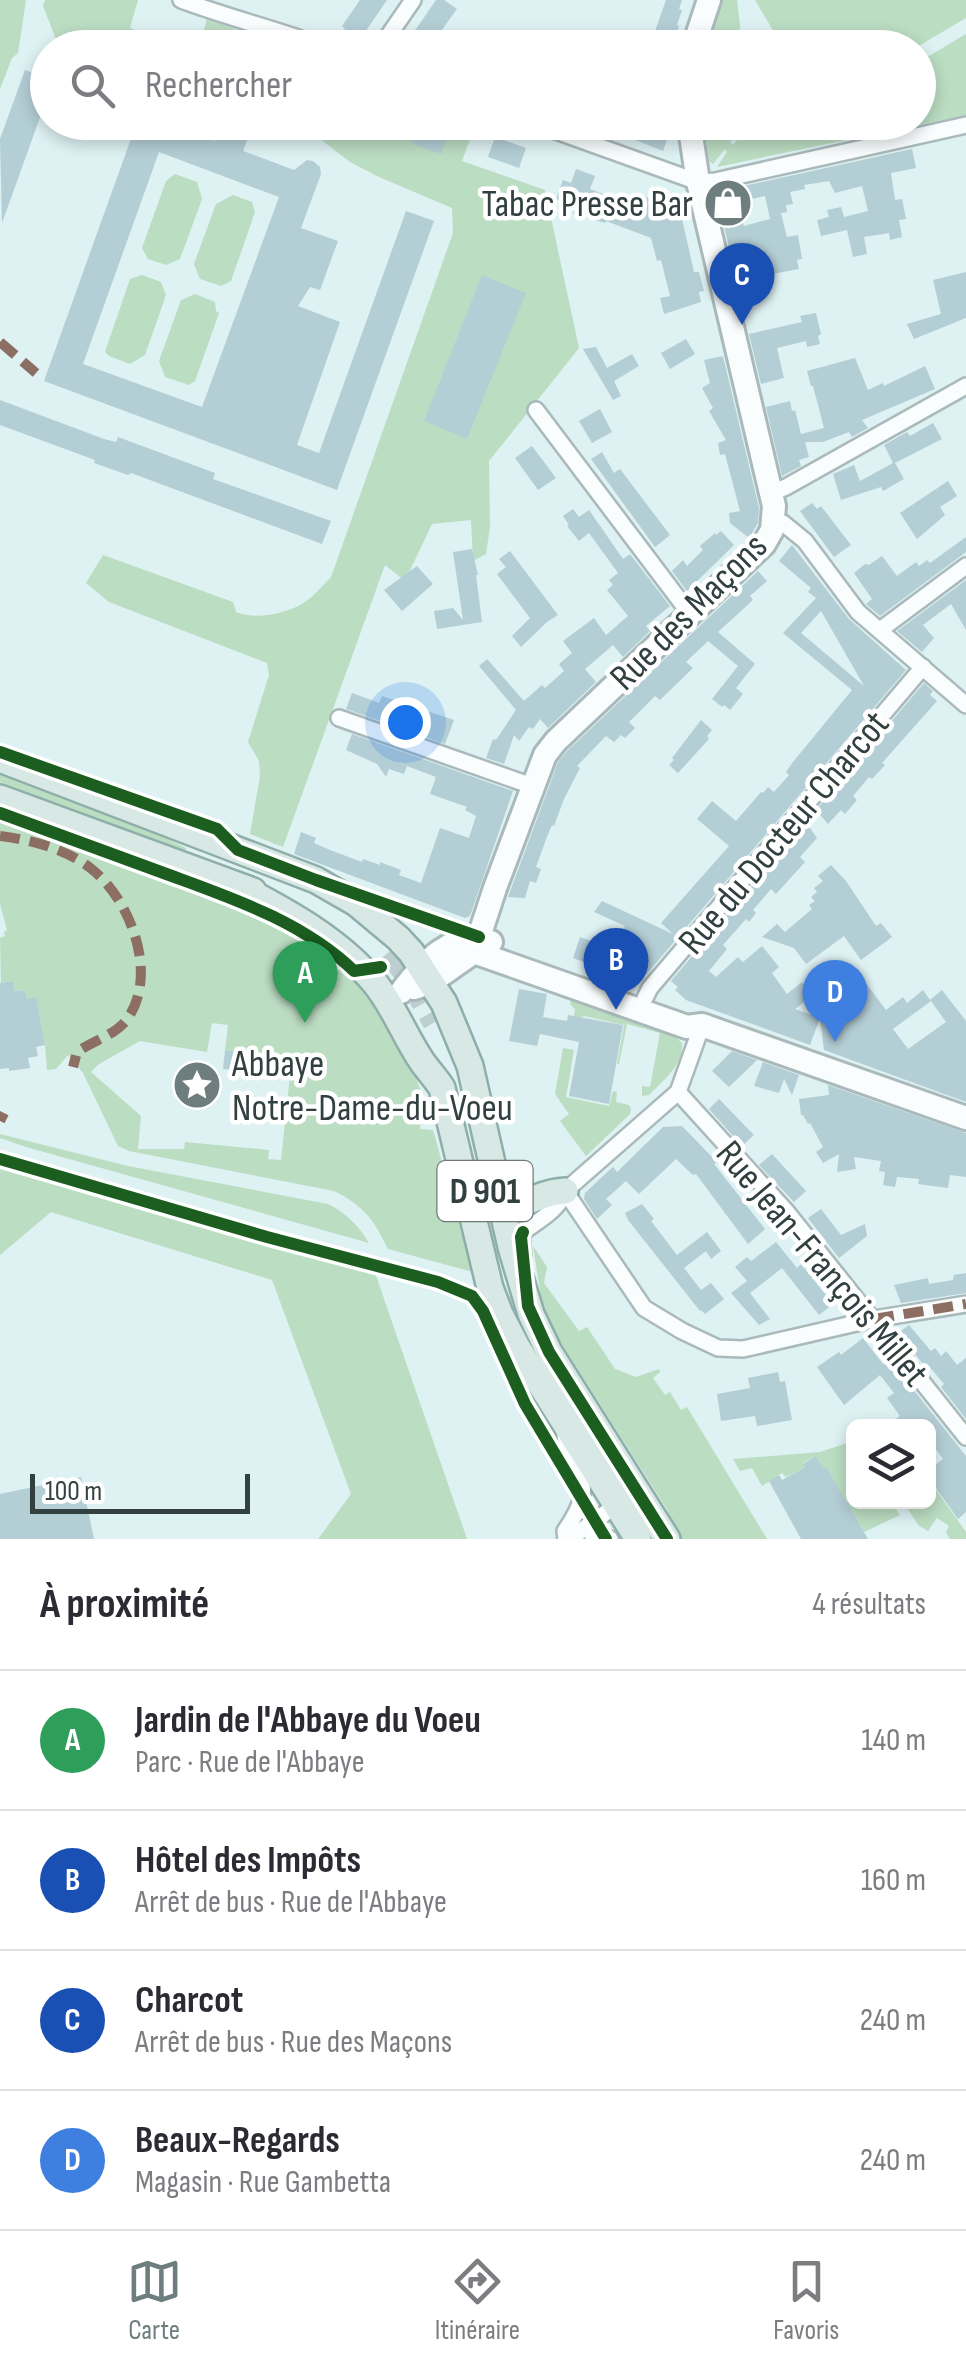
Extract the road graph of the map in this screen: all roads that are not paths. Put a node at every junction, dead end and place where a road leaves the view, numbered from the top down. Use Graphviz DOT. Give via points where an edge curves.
graph roads {
  1 [pos="181,0"];
  2 [pos="413,0"];
  3 [pos="708,0"];
  4 [pos="281,30"];
  5 [pos="392,30"];
  6 [pos="699,30"];
  7 [pos="966,125"];
  8 [pos="936,132"];
  9 [pos="581,140"];
  10 [pos="692,140"];
  11 [pos="899,140"];
  12 [pos="698,182"];
  13 [pos="966,386"];
  14 [pos="536,410"];
  15 [pos="770,493"];
  16 [pos="774,520"];
  17 [pos="966,566"];
  18 [pos="690,614"];
  19 [pos="880,630"];
  20 [pos="923,668"];
  21 [pos="966,705"];
  22 [pos="339,718"];
  23 [pos="0,758"];
  24 [pos="532,786"];
  25 [pos="84,789"];
  26 [pos="0,798"];
  27 [pos="476,945"];
  28 [pos="389,952"];
  29 [pos="426,974"];
  30 [pos="645,998"];
  31 [pos="400,1005"];
  32 [pos="435,1022"];
  33 [pos="702,1025"];
  34 [pos="678,1092"];
  35 [pos="966,1118"];
  36 [pos="480,1143"];
  37 [pos="498,1180"];
  38 [pos="566,1191"];
  39 [pos="966,1304"];
  40 [pos="528,1306"];
  41 [pos="874,1320"];
  42 [pos="549,1352"];
  43 [pos="563,1420"];
  44 [pos="966,1437"];
  45 [pos="626,1497"];
  46 [pos="568,1539"];
  47 [pos="592,1539"];
  48 [pos="610,1539"];
  49 [pos="638,1539"];
  50 [pos="667,1539"];
  1 -- 4 [label="street"];
  2 -- 5 [label="street"];
  3 -- 6 [label="main road"];
  7 -- 8 [label="street"];
  9 -- 12 [label="street"];
  10 -- 12 [label="main road, Rue des Maçons"];
  11 -- 12 [label="street"];
  12 -- 15 [label="main road, Rue des Maçons"];
  13 -- 15 [label="street"];
  14 -- 18 [label="street"];
  15 -- 16 [label="main road, Rue des Maçons"];
  16 -- 18 [label="main road, Rue des Maçons" via="764,544"];
  16 -- 19 [label="street" via="805,540 858,612"];
  17 -- 19 [label="street"];
  18 -- 24 [label="main road, Rue des Maçons" via="556,740"];
  19 -- 20 [label="street"];
  20 -- 21 [label="street"];
  20 -- 30 [label="street, Rue du Docteur Charcot"];
  22 -- 24 [label="street"];
  23 -- 25 [label="main road, D 901"];
  24 -- 27 [label="main road, Rue des Maçons"];
  25 -- 28 [label="main road, D 901" via="202,851 333,906"];
  25 -- 29 [label="main road, D 901" via="316,880 398,938"];
  26 -- 31 [label="main road, D 901" via="286,900 327,921 381,966"];
  27 -- 29 [label="main road"];
  27 -- 30 [label="main road"];
  27 -- 33 [label="main road" via="687,1027"];
  29 -- 31 [label="main road"];
  29 -- 36 [label="main road, D 901" via="470,1066"];
  30 -- 33 [label="main road" via="692,1014"];
  31 -- 43 [label="main road, D 901" via="422,1061 442,1088 490,1288 507,1330"];
  32 -- 36 [label="main road, D 901"];
  33 -- 34 [label="street"];
  33 -- 35 [label="main road"];
  34 -- 38 [label="street"];
  34 -- 41 [label="street, Rue Jean-François Millet"];
  36 -- 37 [label="main road, D 901"];
  36 -- 42 [label="main road, D 901" via="507,1287"];
  37 -- 38 [label="main road" via="526,1203"];
  37 -- 40 [label="main road, D 901"];
  38 -- 40 [label="street" via="521,1237"];
  38 -- 41 [label="street" via="644,1308 708,1344 743,1349"];
  39 -- 41 [label="street"];
  40 -- 42 [label="main road, D 901"];
  41 -- 44 [label="street, Rue Jean-François Millet"];
  42 -- 45 [label="main road, D 901"];
  43 -- 45 [label="main road, D 901"];
  43 -- 46 [label="street" via="566,1448 584,1488 565,1531"];
  45 -- 46 [label="street"];
  45 -- 49 [label="main road, D 901"];
  45 -- 50 [label="main road, D 901"];
  47 -- 48 [label="street"];
}
